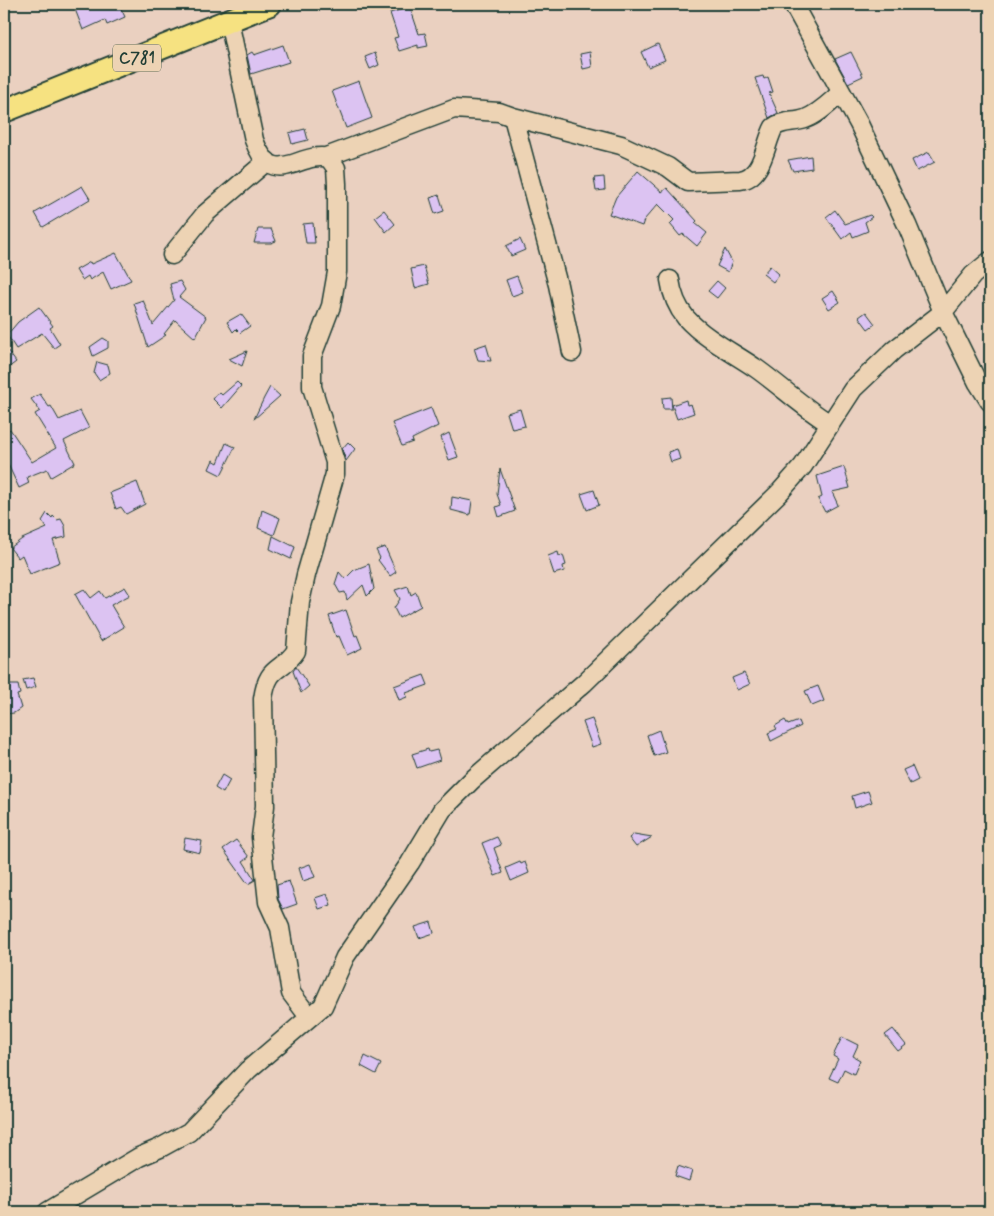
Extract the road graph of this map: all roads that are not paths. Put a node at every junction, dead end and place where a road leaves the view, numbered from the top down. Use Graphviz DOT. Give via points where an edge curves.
graph roads {
  1 [pos="270,4"];
  2 [pos="793,4"];
  3 [pos="229,20"];
  4 [pos="841,93"];
  5 [pos="4,112"];
  6 [pos="513,117"];
  7 [pos="326,157"];
  8 [pos="267,161"];
  9 [pos="172,255"];
  10 [pos="990,261"];
  11 [pos="670,280"];
  12 [pos="943,312"];
  13 [pos="572,352"];
  14 [pos="990,402"];
  15 [pos="830,424"];
  16 [pos="309,1017"];
  17 [pos="47,1212"];
  1 -- 3 [label="main road, C781"];
  2 -- 4 [label="street"];
  3 -- 5 [label="main road, C781"];
  3 -- 8 [label="street" via="254,140"];
  4 -- 6 [label="street" via="816,114 774,126 761,162 748,178 740,180 688,182 668,168 621,145"];
  4 -- 12 [label="street" via="907,226"];
  6 -- 7 [label="street" via="499,112 454,109"];
  6 -- 13 [label="street" via="558,285"];
  7 -- 8 [label="street" via="290,166 273,165"];
  7 -- 16 [label="street" via="332,160 336,175 338,272 331,306 312,356 312,387 336,468 306,574 296,651 270,673 266,683 263,699 265,806 260,837 268,902 280,928 291,993"];
  8 -- 9 [label="street" via="210,208"];
  10 -- 12 [label="street" via="973,275"];
  11 -- 15 [label="street" via="673,297 687,318"];
  12 -- 14 [label="street"];
  12 -- 15 [label="street" via="894,350 853,389"];
  15 -- 16 [label="street" via="802,466 746,525 584,684 472,780 442,810 348,951 322,1006"];
  16 -- 17 [label="street" via="248,1070 189,1132 139,1157"];
}
